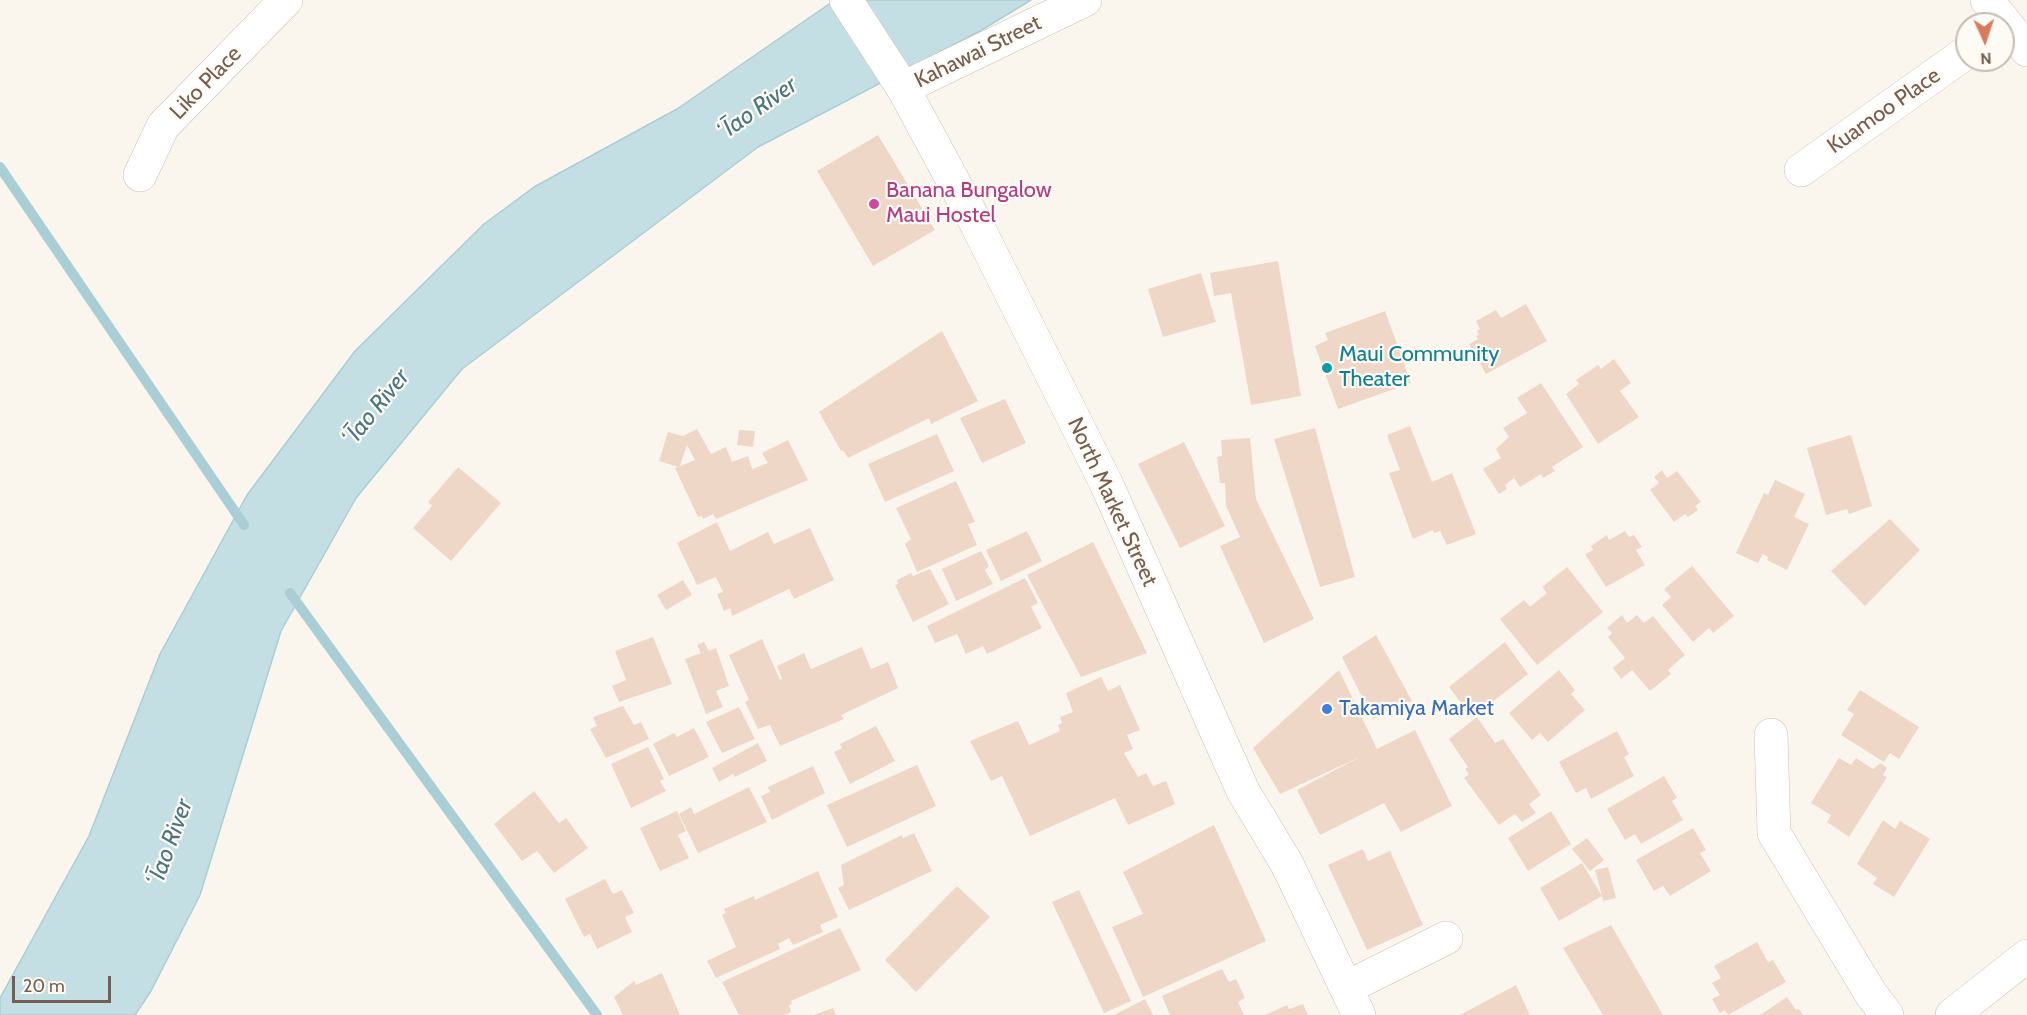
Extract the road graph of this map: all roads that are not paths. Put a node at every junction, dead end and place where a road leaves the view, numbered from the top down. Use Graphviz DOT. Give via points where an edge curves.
graph roads {
  1 [pos="286,0"];
  2 [pos="846,0"];
  3 [pos="1085,0"];
  4 [pos="2015,30"];
  5 [pos="2027,50"];
  6 [pos="1955,60"];
  7 [pos="903,88"];
  8 [pos="1800,170"];
  9 [pos="140,175"];
  10 [pos="1771,735"];
  11 [pos="1446,938"];
  12 [pos="2027,956"];
  13 [pos="1352,1002"];
  14 [pos="1887,1015"];
  15 [pos="1952,1015"];
  1 -- 9 [label="street, Liko Place" via="163,126"];
  2 -- 7 [label="street, North Market Street"];
  3 -- 7 [label="street, Kahawai Street"];
  4 -- 5 [label="street"];
  6 -- 8 [label="street, Kuamoo Place"];
  7 -- 13 [label="street, North Market Street" via="1106,483 1243,791 1287,864"];
  10 -- 14 [label="street" via="1774,833"];
  11 -- 13 [label="street"];
  12 -- 15 [label="street"];
}
